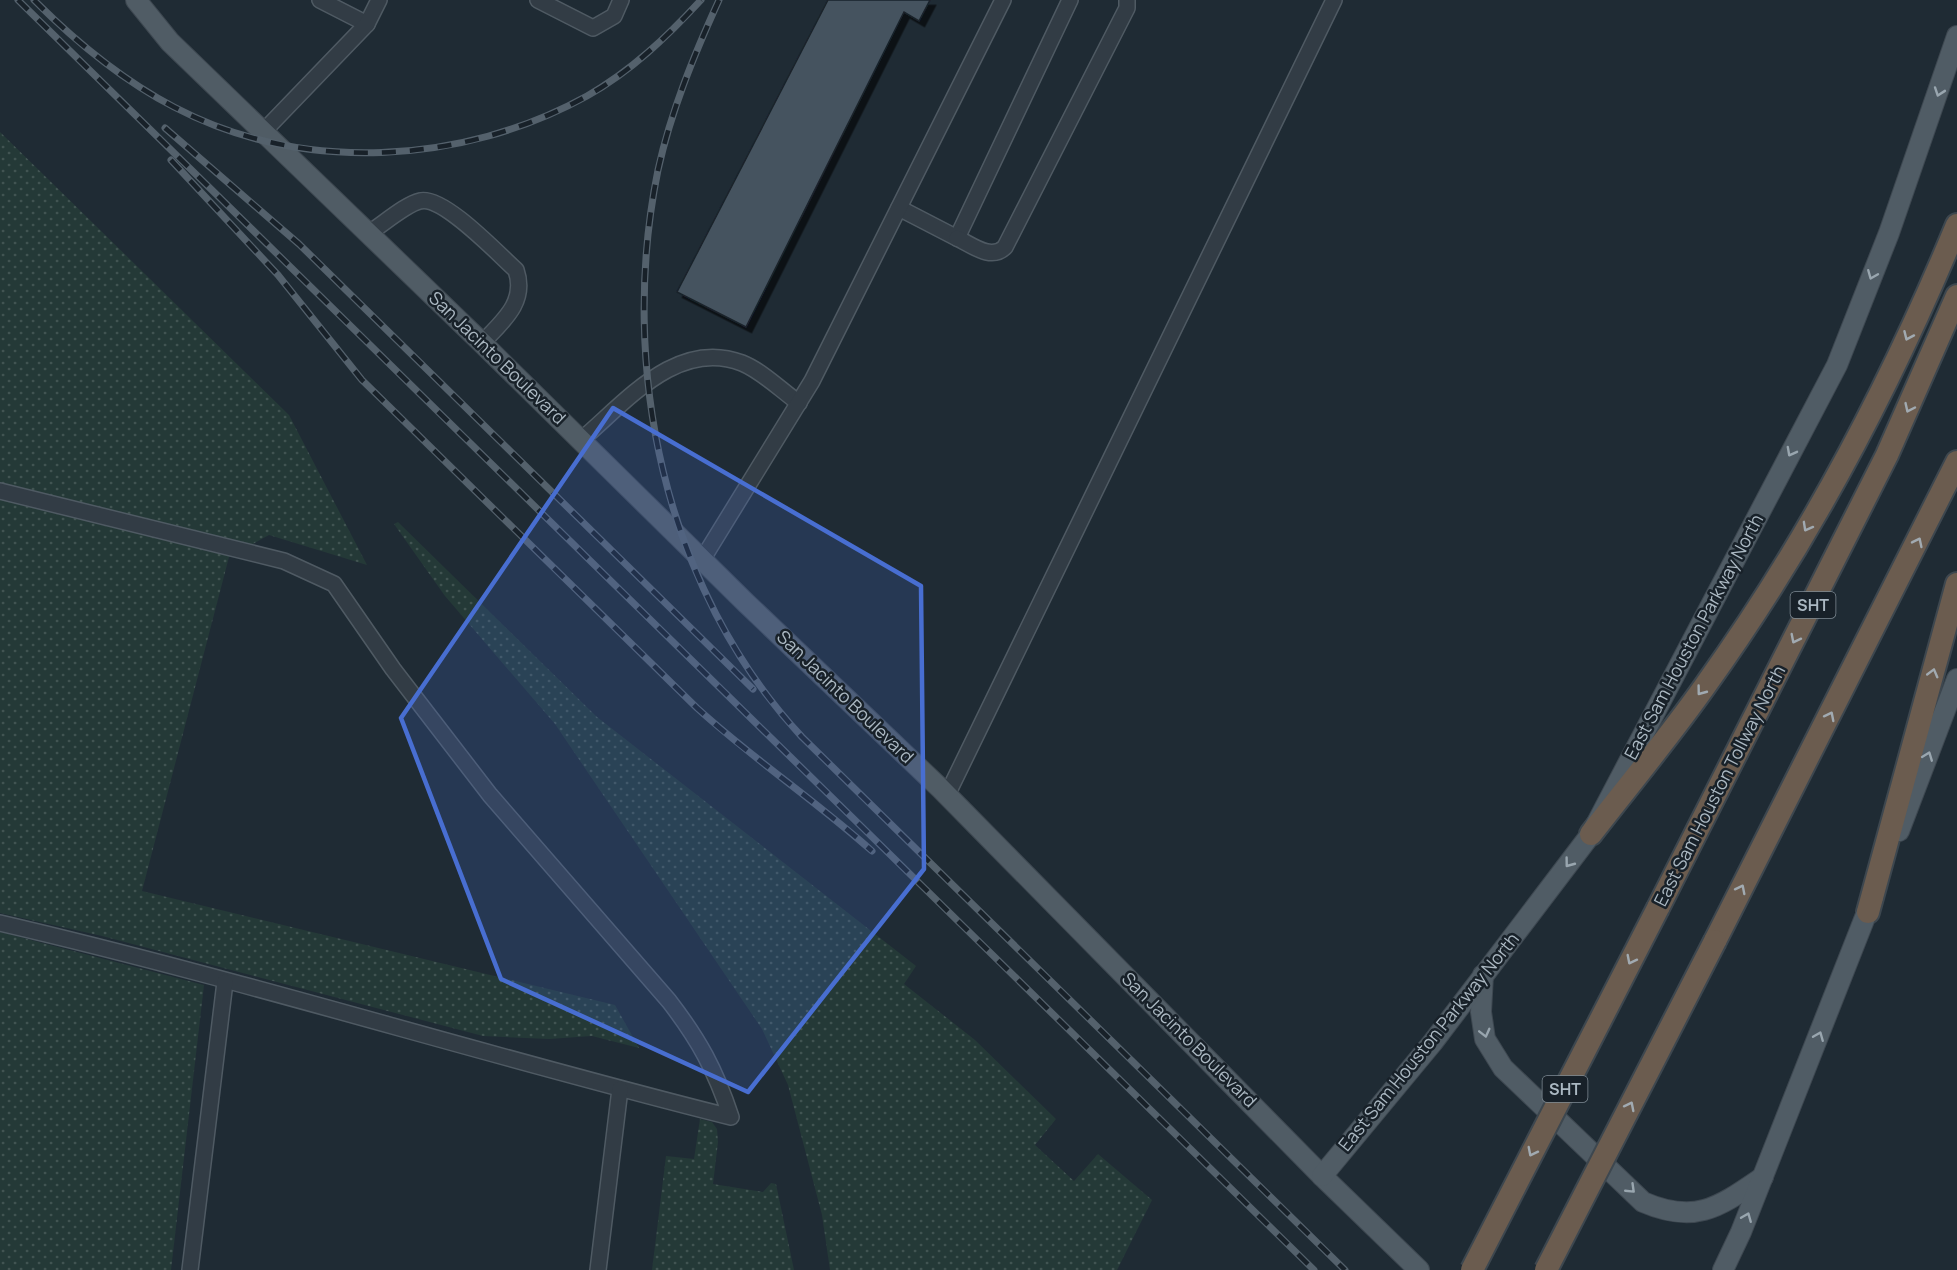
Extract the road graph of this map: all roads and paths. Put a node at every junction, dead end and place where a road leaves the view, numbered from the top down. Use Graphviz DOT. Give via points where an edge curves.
graph roads {
  1 [pos="136,0"];
  2 [pos="320,0"];
  3 [pos="379,0"];
  4 [pos="538,0"];
  5 [pos="621,0"];
  6 [pos="1003,0"];
  7 [pos="1070,0"];
  8 [pos="1127,0"];
  9 [pos="1334,0"];
  10 [pos="367,24"];
  11 [pos="1957,36"];
  12 [pos="263,132"];
  13 [pos="899,208"];
  14 [pos="1957,225"];
  15 [pos="369,233"];
  16 [pos="957,238"];
  17 [pos="1957,296"];
  18 [pos="482,343"];
  19 [pos="799,403"];
  20 [pos="581,440"];
  21 [pos="1957,462"];
  22 [pos="0,491"];
  23 [pos="702,560"];
  24 [pos="1957,584"];
  25 [pos="1957,679"];
  26 [pos="947,795"];
  27 [pos="1591,834"];
  28 [pos="1868,912"];
  29 [pos="0,923"];
  30 [pos="1483,975"];
  31 [pos="225,982"];
  32 [pos="620,1089"];
  33 [pos="1322,1176"];
  34 [pos="1763,1177"];
  35 [pos="190,1270"];
  36 [pos="598,1270"];
  37 [pos="1419,1270"];
  38 [pos="1472,1270"];
  39 [pos="1546,1270"];
  40 [pos="1723,1270"];
  1 -- 12 [label="main road, San Jacinto Boulevard" via="170,42"];
  2 -- 10 [label="street"];
  3 -- 10 [label="street"];
  4 -- 5 [label="street" via="593,28 614,16"];
  6 -- 13 [label="street"];
  7 -- 16 [label="street"];
  8 -- 16 [label="street" via="1127,8 1005,247 991,254"];
  9 -- 26 [label="street"];
  10 -- 12 [label="street"];
  11 -- 27 [label="main road, East Sam Houston Parkway North, one-way" via="1889,232 1837,365"];
  12 -- 15 [label="main road, San Jacinto Boulevard"];
  13 -- 16 [label="street"];
  13 -- 19 [label="street"];
  14 -- 27 [label="highway, one-way" via="1897,360 1794,551 1704,687"];
  15 -- 18 [label="main road, San Jacinto Boulevard"];
  15 -- 18 [label="street" via="420,201 431,201 447,209 516,270 520,295 510,314"];
  17 -- 38 [label="highway, East Sam Houston Tollway North / SHT, one-way, bridge" via="1887,455"];
  18 -- 20 [label="main road, San Jacinto Boulevard"];
  19 -- 20 [label="street" via="743,364 710,356 682,361 659,374"];
  19 -- 23 [label="street"];
  20 -- 23 [label="main road, San Jacinto Boulevard"];
  39 -- 21 [label="highway, one-way, bridge"];
  22 -- 32 [label="street" via="284,561 334,584 393,669 490,795 694,1034 718,1077 731,1117"];
  23 -- 26 [label="main road, San Jacinto Boulevard"];
  28 -- 24 [label="highway, one-way"];
  28 -- 25 [label="main road, one-way"];
  26 -- 33 [label="main road, San Jacinto Boulevard"];
  27 -- 30 [label="main road, East Sam Houston Parkway North, one-way"];
  34 -- 28 [label="main road, one-way"];
  29 -- 31 [label="street"];
  30 -- 33 [label="main road, East Sam Houston Parkway North"];
  30 -- 34 [label="main road, one-way" via="1481,1012 1485,1040 1503,1068 1643,1202 1667,1212 1695,1212 1723,1204"];
  31 -- 32 [label="street"];
  31 -- 35 [label="street"];
  32 -- 36 [label="street"];
  33 -- 37 [label="main road, San Jacinto Boulevard"];
  40 -- 34 [label="main road, one-way"];
}
